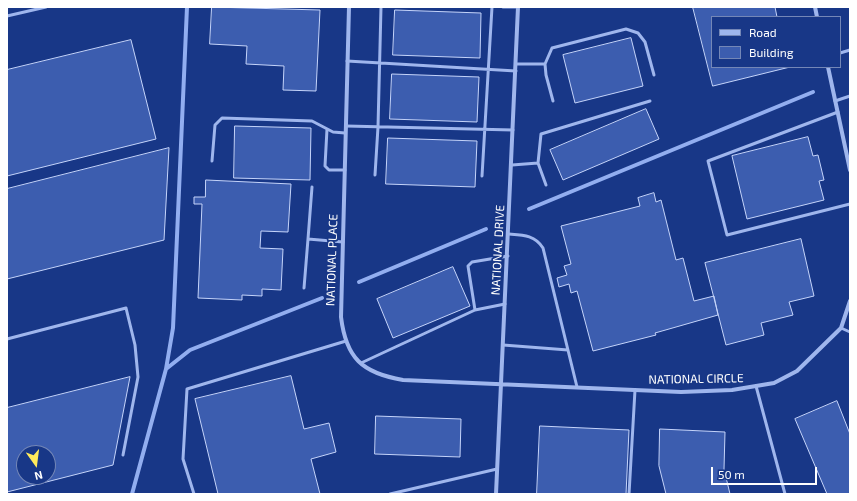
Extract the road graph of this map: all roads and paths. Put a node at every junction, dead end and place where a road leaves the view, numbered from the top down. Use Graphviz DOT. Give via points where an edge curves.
graph roads {
  1 [pos="46,7"];
  2 [pos="349,7"];
  3 [pos="381,7"];
  4 [pos="492,7"];
  5 [pos="503,7"];
  6 [pos="518,7"];
  7 [pos="7,16"];
  8 [pos="347,61"];
  9 [pos="380,63"];
  10 [pos="516,64"];
  11 [pos="545,64"];
  12 [pos="828,68"];
  13 [pos="488,69"];
  14 [pos="516,71"];
  15 [pos="654,75"];
  16 [pos="850,96"];
  17 [pos="553,101"];
  18 [pos="650,101"];
  19 [pos="835,101"];
  20 [pos="838,112"];
  21 [pos="346,126"];
  22 [pos="378,127"];
  23 [pos="327,129"];
  24 [pos="486,129"];
  25 [pos="513,130"];
  26 [pos="345,133"];
  27 [pos="212,161"];
  28 [pos="538,162"];
  29 [pos="512,165"];
  30 [pos="345,170"];
  31 [pos="850,170"];
  32 [pos="375,175"];
  33 [pos="482,176"];
  34 [pos="546,185"];
  35 [pos="312,187"];
  36 [pos="850,204"];
  37 [pos="509,234"];
  38 [pos="308,239"];
  39 [pos="343,242"];
  40 [pos="508,256"];
  41 [pos="304,288"];
  42 [pos="850,301"];
  43 [pos="505,304"];
  44 [pos="475,310"];
  45 [pos="841,328"];
  46 [pos="850,332"];
  47 [pos="7,340"];
  48 [pos="346,341"];
  49 [pos="503,345"];
  50 [pos="568,350"];
  51 [pos="361,363"];
  52 [pos="501,384"];
  53 [pos="756,386"];
  54 [pos="577,387"];
  55 [pos="635,390"];
  56 [pos="123,455"];
  57 [pos="497,469"];
  58 [pos="194,494"];
  59 [pos="390,494"];
  60 [pos="496,494"];
  61 [pos="629,494"];
  62 [pos="785,494"];
  1 -- 7 [label="lane"];
  2 -- 8 [label="street, NATIONAL PLACE"];
  3 -- 9 [label="lane"];
  4 -- 13 [label="lane"];
  5 -- 6 [label="lane"];
  6 -- 10 [label="street, NATIONAL DRIVE"];
  8 -- 9 [label="lane"];
  8 -- 21 [label="street, NATIONAL PLACE"];
  9 -- 13 [label="lane"];
  9 -- 22 [label="lane"];
  10 -- 11 [label="lane"];
  10 -- 14 [label="street, NATIONAL DRIVE"];
  11 -- 15 [label="lane" via="552,48 626,29 638,33 645,42"];
  11 -- 17 [label="lane"];
  12 -- 19 [label="street"];
  13 -- 14 [label="lane"];
  13 -- 24 [label="lane"];
  14 -- 25 [label="street, NATIONAL DRIVE"];
  16 -- 19 [label="lane"];
  18 -- 28 [label="lane" via="541,134"];
  19 -- 20 [label="street"];
  20 -- 31 [label="street"];
  20 -- 36 [label="lane" via="708,161 727,235"];
  21 -- 22 [label="lane"];
  21 -- 26 [label="street, NATIONAL PLACE"];
  22 -- 24 [label="lane"];
  22 -- 32 [label="lane"];
  23 -- 26 [label="lane"];
  23 -- 27 [label="lane" via="312,121 222,118 215,124"];
  23 -- 30 [label="lane" via="325,166 329,170"];
  24 -- 25 [label="lane"];
  24 -- 33 [label="lane"];
  25 -- 29 [label="street, NATIONAL DRIVE"];
  26 -- 30 [label="street, NATIONAL PLACE"];
  28 -- 29 [label="lane"];
  28 -- 34 [label="lane"];
  29 -- 37 [label="street, NATIONAL DRIVE"];
  30 -- 39 [label="street, NATIONAL PLACE"];
  35 -- 38 [label="lane"];
  37 -- 40 [label="street, NATIONAL DRIVE"];
  37 -- 50 [label="lane" via="529,236 538,240 543,248"];
  38 -- 39 [label="lane"];
  38 -- 41 [label="lane"];
  39 -- 48 [label="street, NATIONAL PLACE" via="341,317"];
  40 -- 43 [label="street, NATIONAL DRIVE"];
  40 -- 44 [label="lane" via="472,262 468,266"];
  42 -- 45 [label="street, NATIONAL CIRCLE"];
  43 -- 44 [label="lane"];
  43 -- 49 [label="street, NATIONAL DRIVE"];
  44 -- 51 [label="lane"];
  45 -- 46 [label="lane"];
  45 -- 53 [label="street, NATIONAL CIRCLE" via="797,371 774,383"];
  47 -- 56 [label="lane" via="126,308 135,345 138,378"];
  48 -- 51 [label="street, NATIONAL PLACE" via="352,354"];
  48 -- 58 [label="lane" via="187,389 183,460"];
  49 -- 50 [label="lane"];
  49 -- 52 [label="street, NATIONAL DRIVE"];
  50 -- 54 [label="lane"];
  51 -- 52 [label="street, NATIONAL PLACE" via="383,377 403,380"];
  52 -- 54 [label="street, NATIONAL CIRCLE"];
  52 -- 57 [label="street, NATIONAL DRIVE"];
  53 -- 55 [label="street, NATIONAL CIRCLE" via="732,390 681,392"];
  53 -- 62 [label="lane"];
  54 -- 55 [label="street, NATIONAL CIRCLE"];
  55 -- 61 [label="lane"];
  57 -- 59 [label="lane"];
  57 -- 60 [label="street, NATIONAL DRIVE"];
}
